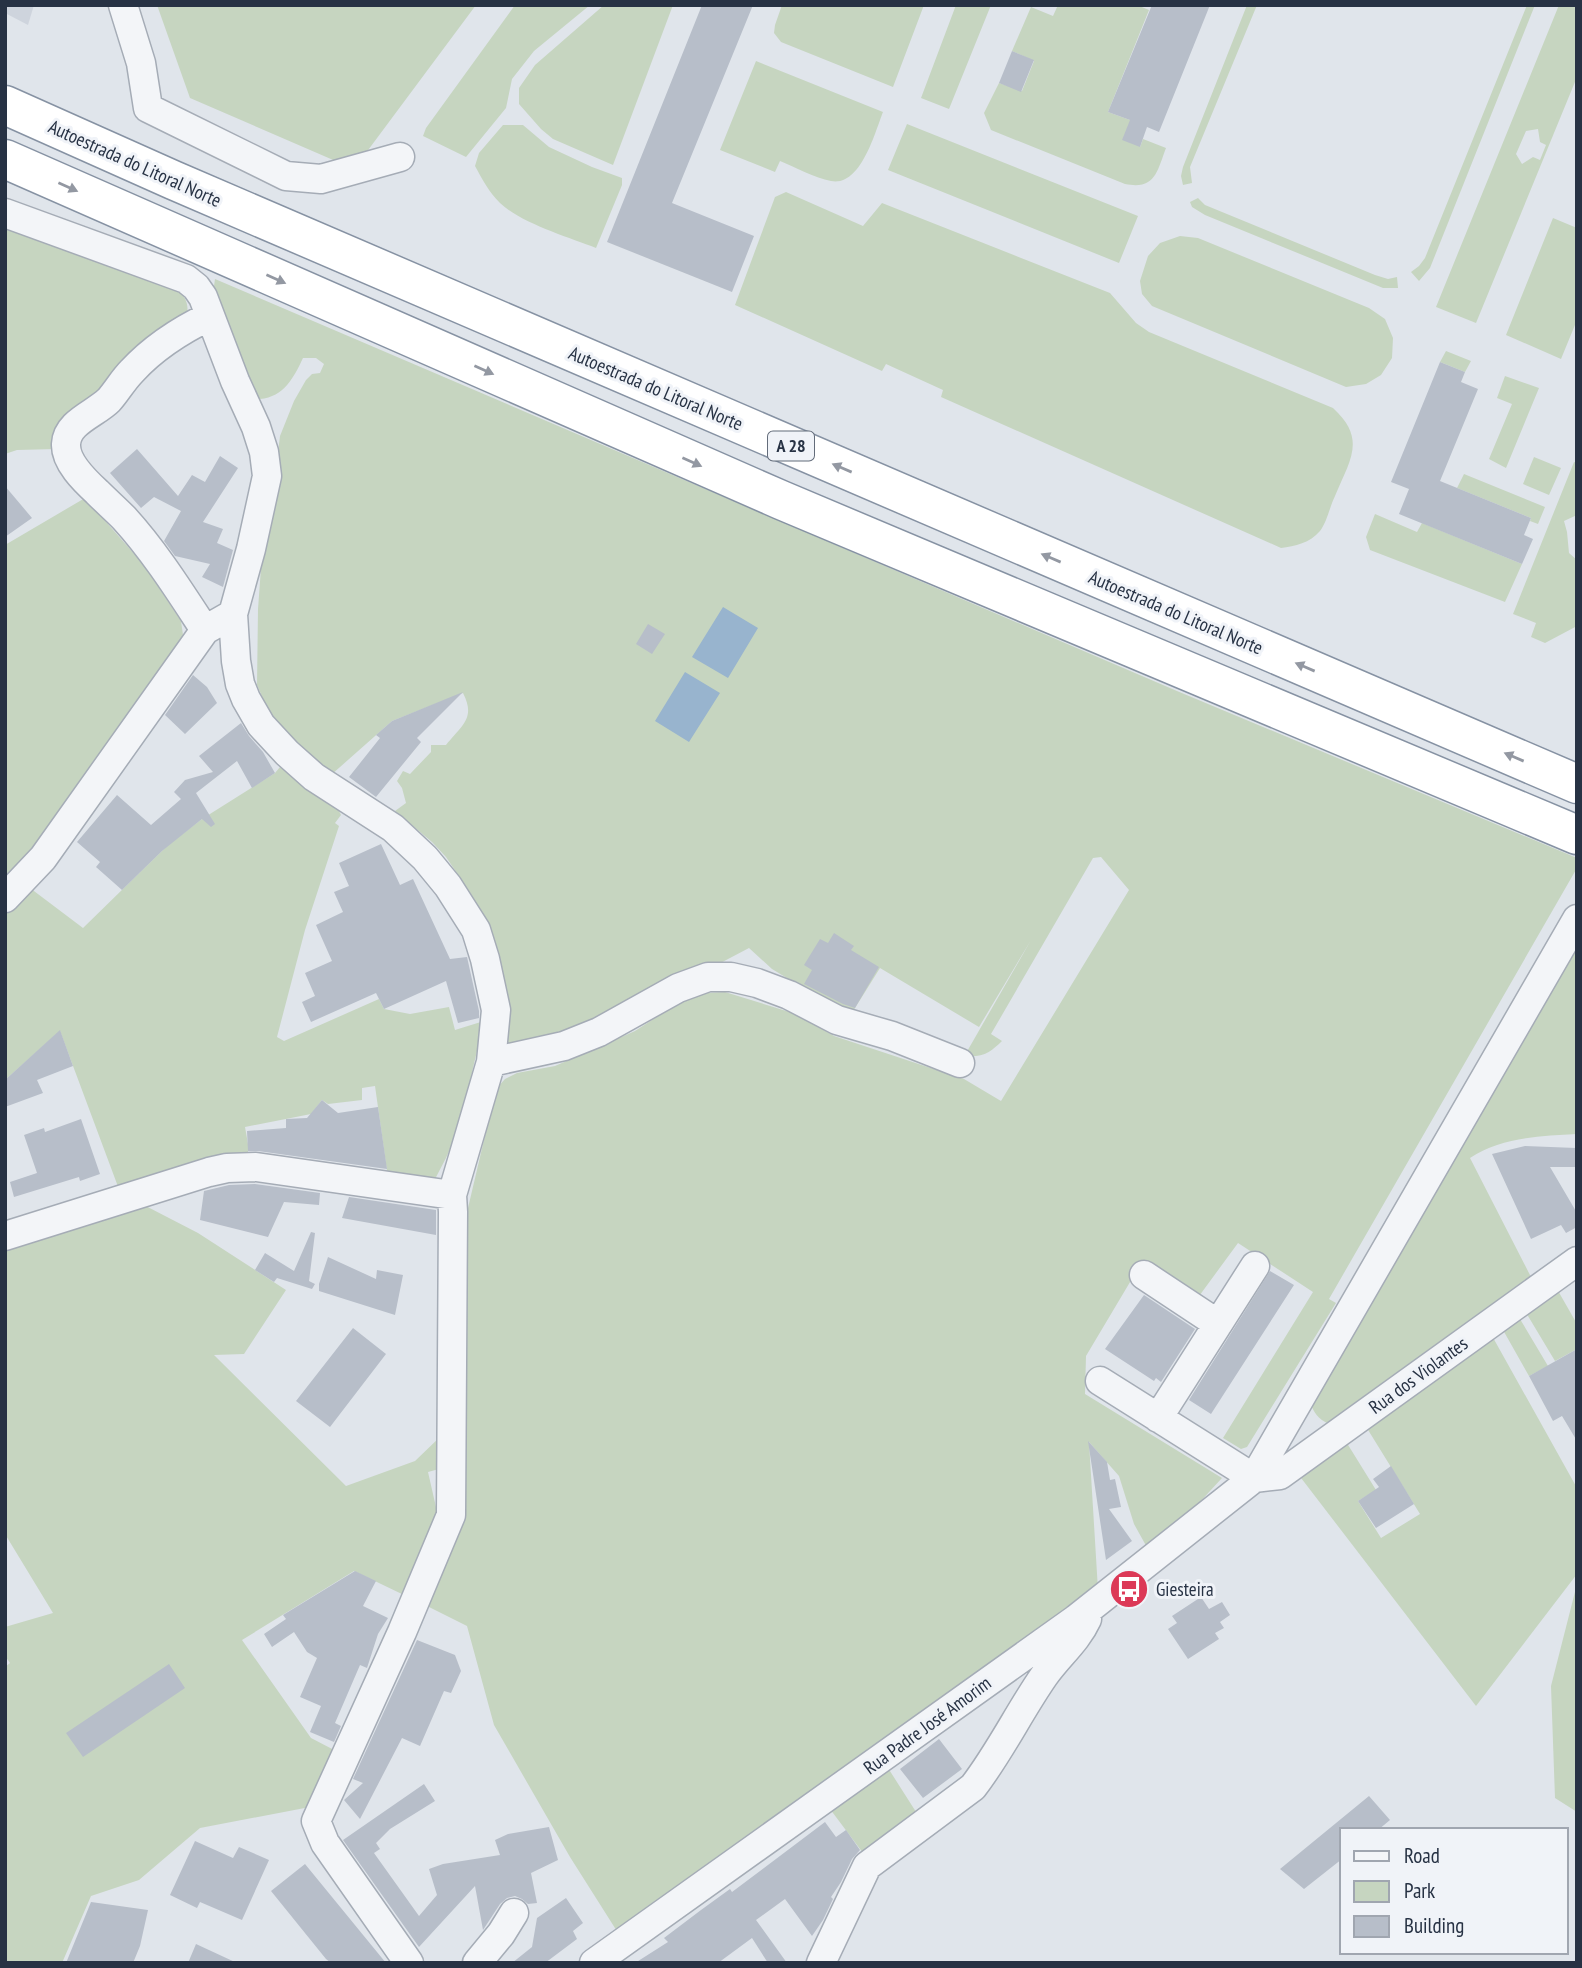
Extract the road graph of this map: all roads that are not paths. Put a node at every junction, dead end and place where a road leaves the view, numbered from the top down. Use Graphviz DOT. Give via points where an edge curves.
graph roads {
  1 [pos="123,5"];
  2 [pos="5,105"];
  3 [pos="400,157"];
  4 [pos="5,159"];
  5 [pos="5,213"];
  6 [pos="210,316"];
  7 [pos="233,614"];
  8 [pos="205,631"];
  9 [pos="1577,784"];
  10 [pos="1577,835"];
  11 [pos="5,898"];
  12 [pos="1577,919"];
  13 [pos="491,1062"];
  14 [pos="960,1063"];
  15 [pos="452,1195"];
  16 [pos="5,1215"];
  17 [pos="33,1227"];
  18 [pos="5,1236"];
  19 [pos="1577,1261"];
  20 [pos="1255,1266"];
  21 [pos="1144,1275"];
  22 [pos="1218,1324"];
  23 [pos="1100,1381"];
  24 [pos="1299,1400"];
  25 [pos="1158,1418"];
  26 [pos="1332,1437"];
  27 [pos="1254,1479"];
  28 [pos="1092,1606"];
  29 [pos="1028,1653"];
  30 [pos="1045,1675"];
  31 [pos="1022,1710"];
  32 [pos="514,1913"];
  33 [pos="409,1963"];
  34 [pos="477,1963"];
  35 [pos="594,1963"];
  36 [pos="821,1963"];
  1 -- 3 [label="street" via="141,63 148,108 286,176 321,179"];
  9 -- 2 [label="highway, Autoestrada do Litoral Norte / A 28, one-way"];
  4 -- 10 [label="highway, one-way" via="781,500"];
  5 -- 6 [label="street" via="186,279 203,297"];
  6 -- 7 [label="street" via="256,427 267,476"];
  6 -- 8 [label="street" via="180,331 144,359 109,399 78,422 65,442 79,475 124,519"];
  7 -- 8 [label="street"];
  7 -- 13 [label="street" via="240,684 261,725 314,777 393,828 425,858 476,930 496,1010"];
  8 -- 11 [label="street" via="43,858"];
  12 -- 24 [label="street"];
  13 -- 14 [label="street" via="564,1046 678,988 708,976 731,976 789,995 836,1020"];
  13 -- 15 [label="street"];
  15 -- 17 [label="street" via="240,1167 209,1172"];
  15 -- 33 [label="street" via="450,1515 316,1821 325,1843"];
  16 -- 17 [label="street"];
  17 -- 18 [label="street"];
  19 -- 26 [label="street, Rua dos Violantes"];
  20 -- 22 [label="street"];
  21 -- 22 [label="street"];
  22 -- 25 [label="street"];
  23 -- 25 [label="street"];
  24 -- 26 [label="street" via="1309,1423"];
  24 -- 27 [label="street"];
  25 -- 27 [label="street"];
  26 -- 27 [label="street, Rua dos Violantes" via="1280,1475"];
  27 -- 28 [label="street, Rua Padre José Amorim"];
  28 -- 29 [label="street, Rua Padre José Amorim"];
  28 -- 30 [label="street" via="1084,1626"];
  29 -- 30 [label="street" via="1045,1655"];
  29 -- 31 [label="street"];
  29 -- 35 [label="street, Rua Padre José Amorim"];
  30 -- 31 [label="street"];
  31 -- 36 [label="street" via="973,1787 867,1866"];
  32 -- 34 [label="street"];
}
